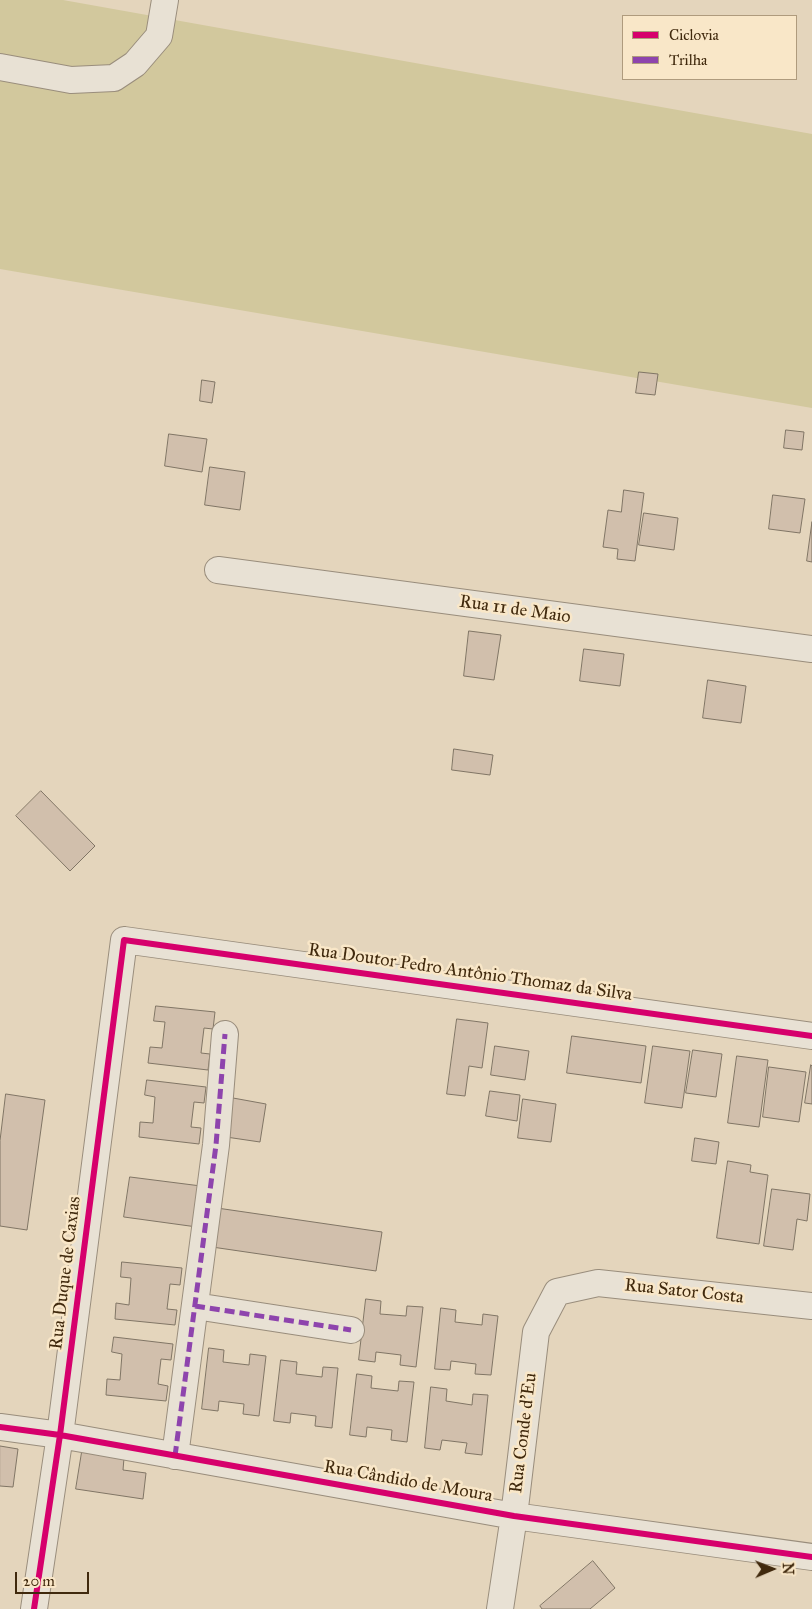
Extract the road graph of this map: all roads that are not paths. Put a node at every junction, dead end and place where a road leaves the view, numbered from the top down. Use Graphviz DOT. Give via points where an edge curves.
graph roads {
  1 [pos="165,0"];
  2 [pos="0,68"];
  3 [pos="218,570"];
  4 [pos="812,649"];
  5 [pos="124,940"];
  6 [pos="224,1034"];
  7 [pos="812,1036"];
  8 [pos="557,1292"];
  9 [pos="195,1306"];
  10 [pos="812,1306"];
  11 [pos="351,1330"];
  12 [pos="0,1427"];
  13 [pos="60,1435"];
  14 [pos="175,1456"];
  15 [pos="514,1516"];
  16 [pos="812,1557"];
  17 [pos="34,1609"];
  18 [pos="500,1609"];
  1 -- 2 [label="street" via="159,36 135,64 114,78 71,80"];
  3 -- 4 [label="street, Rua 11 de Maio"];
  5 -- 7 [label="street, Rua Doutor Pedro Antônio Thomaz da Silva"];
  5 -- 13 [label="street, Rua Duque de Caxias"];
  6 -- 9 [label="street" via="216,1145"];
  8 -- 10 [label="street, Rua Sator Costa" via="598,1283"];
  8 -- 15 [label="street, Rua Conde d'Eu" via="536,1332"];
  9 -- 11 [label="street"];
  9 -- 14 [label="street"];
  12 -- 13 [label="street, Rua Cândido de Moura"];
  13 -- 14 [label="street, Rua Cândido de Moura"];
  13 -- 17 [label="street, Rua Duque de Caxias"];
  14 -- 15 [label="street, Rua Cândido de Moura"];
  15 -- 16 [label="street, Rua Cândido de Moura"];
  15 -- 18 [label="street, Rua Conde d'Eu"];
}
